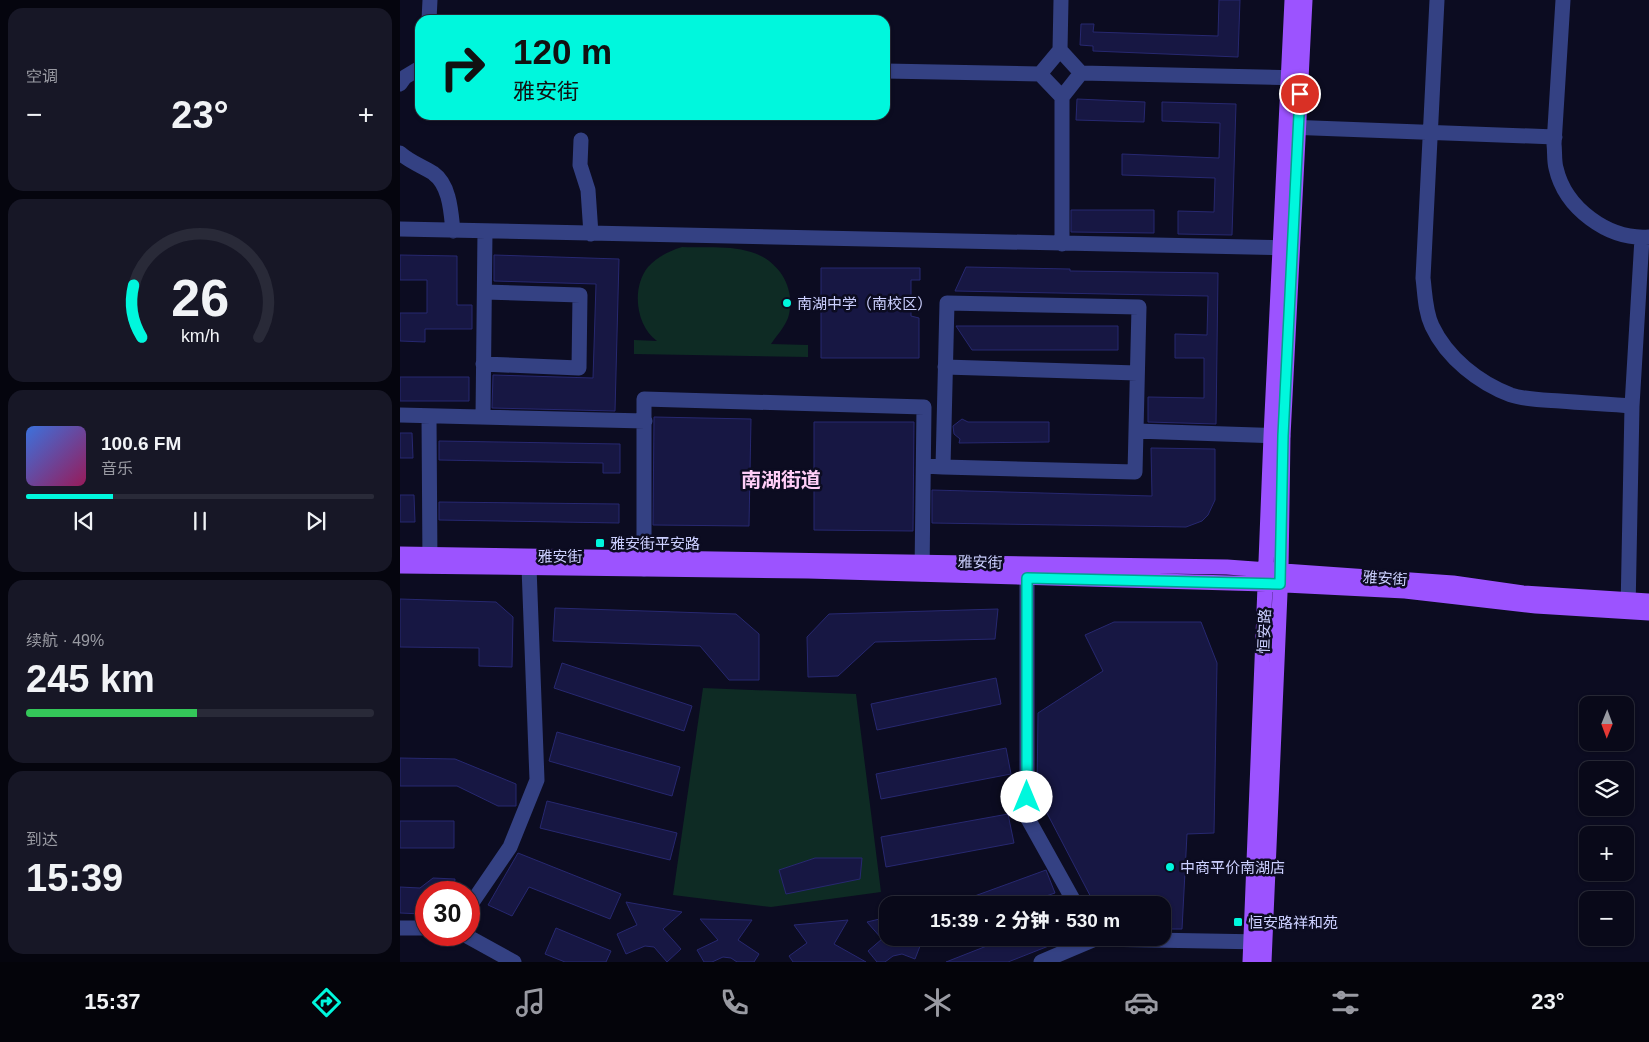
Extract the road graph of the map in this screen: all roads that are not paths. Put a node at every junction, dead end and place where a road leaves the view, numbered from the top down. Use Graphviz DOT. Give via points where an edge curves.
graph roads {
  1 [pos="430,0"];
  2 [pos="1061,0"];
  3 [pos="1292,0"];
  4 [pos="1304,0"];
  5 [pos="1437,0"];
  6 [pos="1562,0"];
  7 [pos="429,15"];
  8 [pos="1060,50"];
  9 [pos="415,71"];
  10 [pos="890,71"];
  11 [pos="1081,73"];
  12 [pos="1040,74"];
  13 [pos="1294,78"];
  14 [pos="400,84"];
  15 [pos="1062,97"];
  16 [pos="1292,127"];
  17 [pos="1430,133"];
  18 [pos="1555,137"];
  19 [pos="581,140"];
  20 [pos="400,153"];
  21 [pos="400,229"];
  22 [pos="453,230"];
  23 [pos="485,231"];
  24 [pos="591,234"];
  25 [pos="1645,237"];
  26 [pos="1062,244"];
  27 [pos="1286,248"];
  28 [pos="485,292"];
  29 [pos="484,364"];
  30 [pos="945,367"];
  31 [pos="1137,373"];
  32 [pos="1632,406"];
  33 [pos="400,415"];
  34 [pos="429,416"];
  35 [pos="483,417"];
  36 [pos="645,420"];
  37 [pos="1136,431"];
  38 [pos="1277,436"];
  39 [pos="924,466"];
  40 [pos="943,467"];
  41 [pos="400,554"];
  42 [pos="430,561"];
  43 [pos="644,563"];
  44 [pos="400,566"];
  45 [pos="529,567"];
  46 [pos="922,569"];
  47 [pos="1273,577"];
  48 [pos="1027,578"];
  49 [pos="1649,601"];
  50 [pos="1629,605"];
  51 [pos="1649,613"];
  52 [pos="480,891"];
  53 [pos="1071,896"];
  54 [pos="400,928"];
  55 [pos="415,928"];
  56 [pos="1171,940"];
  57 [pos="1258,942"];
  58 [pos="480,944"];
  59 [pos="1078,946"];
  60 [pos="506,960"];
  61 [pos="1046,961"];
  62 [pos="1250,962"];
  63 [pos="1264,962"];
  1 -- 7 [label="street"];
  2 -- 8 [label="street"];
  3 -- 13 [label="main road, 恒安路"];
  4 -- 13 [label="main road, 恒安路"];
  5 -- 17 [label="street"];
  6 -- 18 [label="street"];
  8 -- 11 [label="street"];
  8 -- 12 [label="street"];
  9 -- 14 [label="street"];
  10 -- 12 [label="street"];
  11 -- 13 [label="street"];
  11 -- 15 [label="street"];
  12 -- 15 [label="street"];
  13 -- 16 [label="main road, 恒安路"];
  15 -- 26 [label="street"];
  16 -- 17 [label="street"];
  16 -- 27 [label="main road, 恒安路"];
  17 -- 18 [label="street"];
  17 -- 32 [label="street" via="1424,286 1432,326 1447,350 1462,367 1512,395"];
  18 -- 25 [label="street" via="1555,167 1575,206 1599,225 1618,234"];
  19 -- 24 [label="street" via="580,165 588,190"];
  20 -- 22 [label="street" via="440,180 448,198"];
  21 -- 22 [label="street"];
  22 -- 23 [label="street"];
  23 -- 24 [label="street"];
  23 -- 28 [label="street"];
  24 -- 26 [label="street"];
  25 -- 32 [label="street"];
  26 -- 27 [label="street"];
  27 -- 38 [label="main road, 恒安路"];
  28 -- 29 [label="street"];
  28 -- 29 [label="street" via="580,295 579,368"];
  29 -- 35 [label="street"];
  30 -- 31 [label="street"];
  30 -- 31 [label="street" via="947,303 1139,307"];
  30 -- 40 [label="street"];
  31 -- 37 [label="street"];
  32 -- 50 [label="street"];
  33 -- 34 [label="street"];
  34 -- 35 [label="street"];
  34 -- 42 [label="street"];
  35 -- 36 [label="street"];
  36 -- 39 [label="street" via="644,399 924,407"];
  36 -- 43 [label="street"];
  37 -- 38 [label="street"];
  37 -- 40 [label="street" via="1135,472"];
  38 -- 47 [label="main road, 恒安路"];
  39 -- 40 [label="street"];
  39 -- 46 [label="street"];
  41 -- 42 [label="main road, 雅安街"];
  42 -- 43 [label="main road, 雅安街"];
  42 -- 44 [label="main road, 雅安街"];
  42 -- 45 [label="main road, 雅安街"];
  43 -- 45 [label="main road, 雅安街"];
  43 -- 46 [label="main road, 雅安街" via="808,571"];
  45 -- 52 [label="street" via="537,780 510,847"];
  46 -- 47 [label="main road, 雅安街"];
  46 -- 48 [label="main road, 雅安街"];
  47 -- 48 [label="main road, 雅安街"];
  47 -- 50 [label="main road, 雅安街" via="1536,606"];
  47 -- 57 [label="main road, 恒安路"];
  48 -- 53 [label="street" via="1027,817"];
  49 -- 50 [label="main road, 雅安街"];
  50 -- 51 [label="main road, 雅安街"];
  54 -- 55 [label="street"];
  56 -- 57 [label="street"];
  57 -- 62 [label="main road, 恒安路"];
  57 -- 63 [label="main road, 恒安路"];
  58 -- 60 [label="street"];
  59 -- 61 [label="street"];
}
